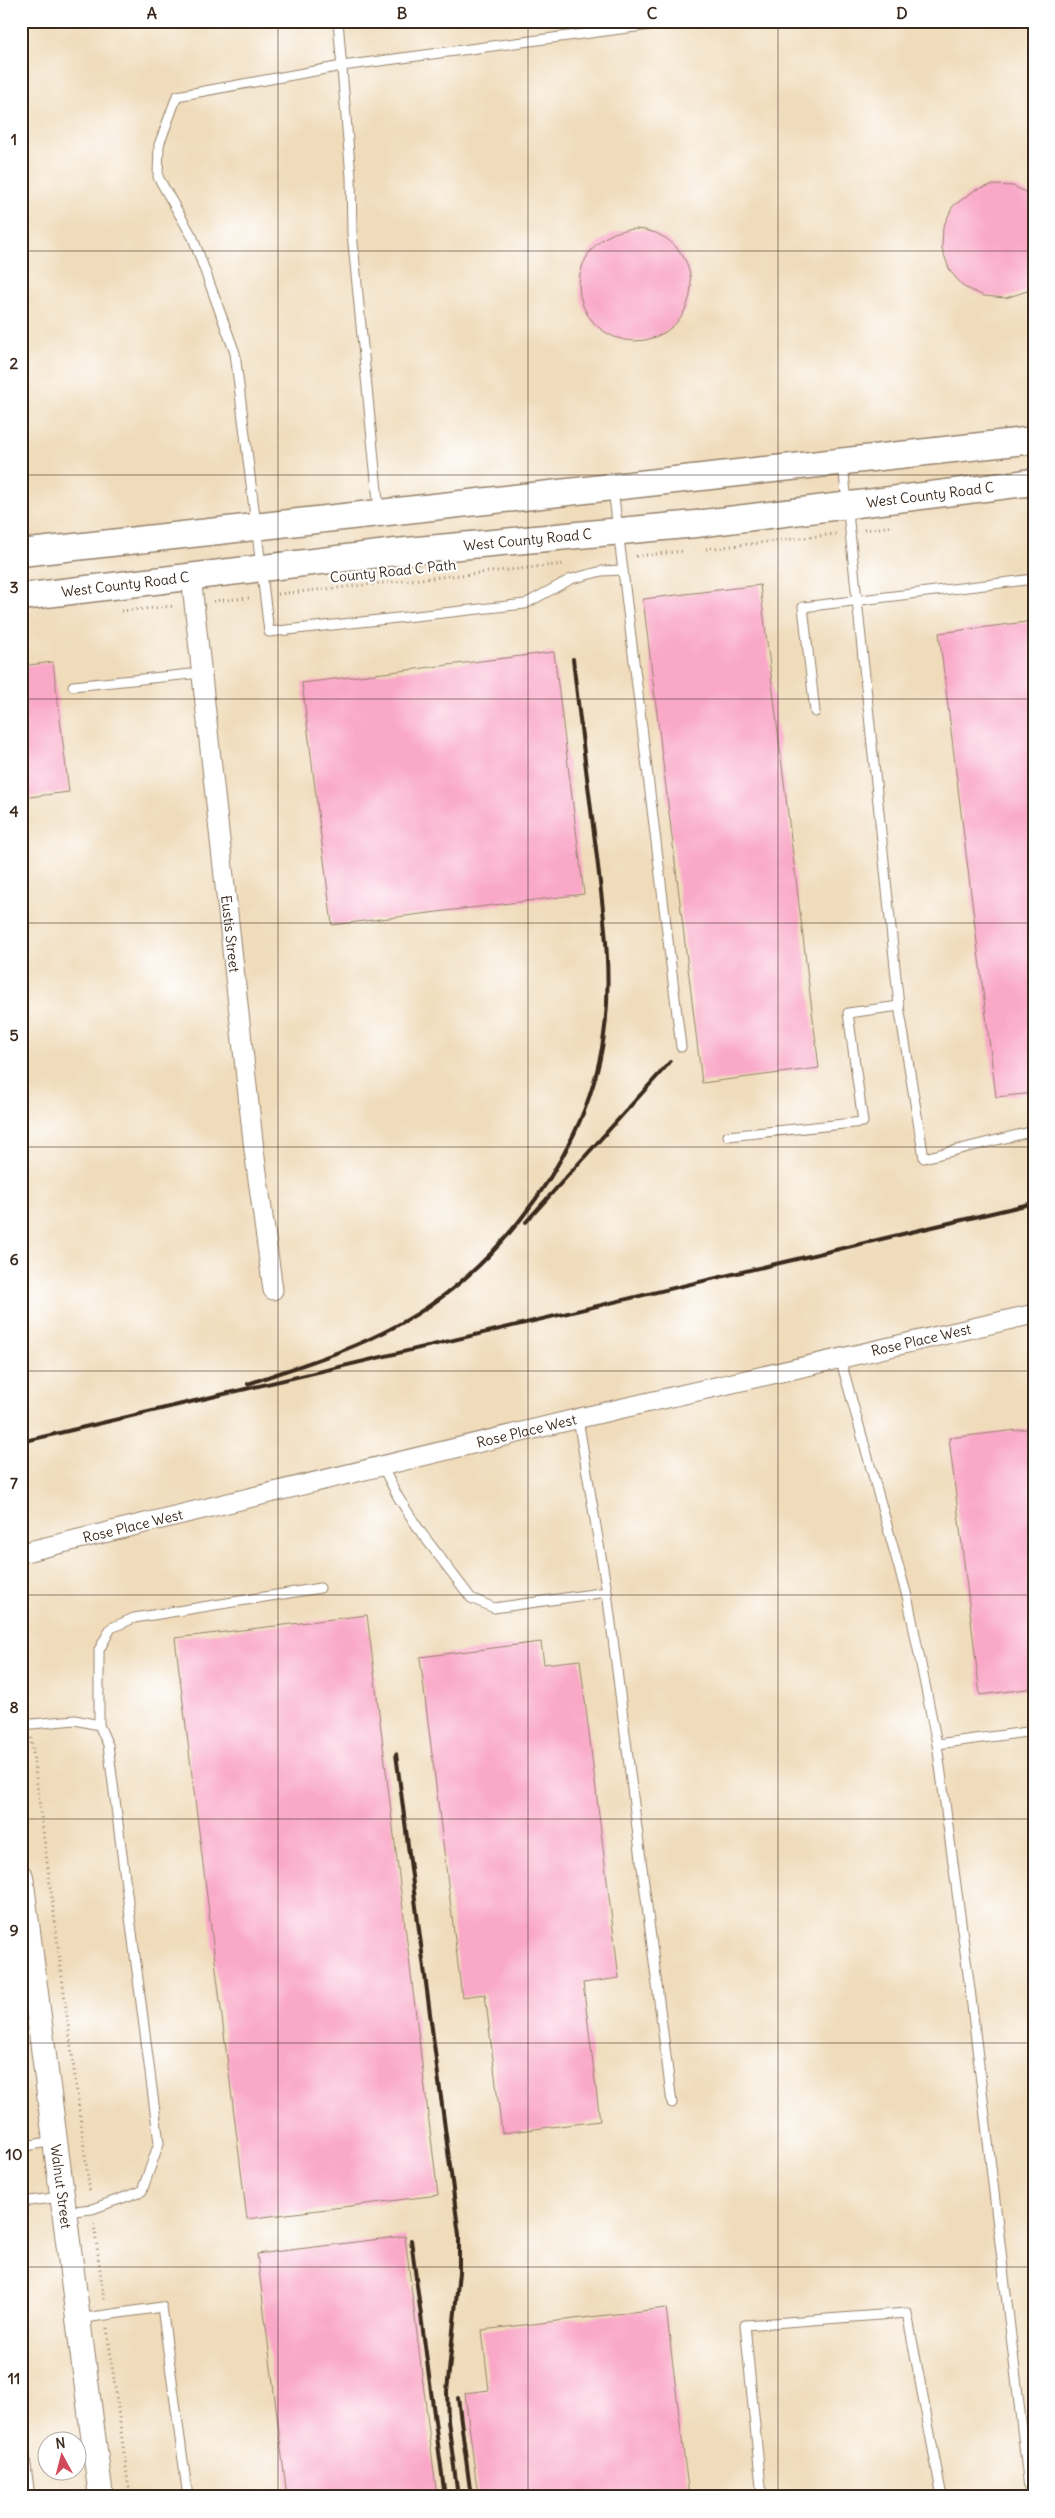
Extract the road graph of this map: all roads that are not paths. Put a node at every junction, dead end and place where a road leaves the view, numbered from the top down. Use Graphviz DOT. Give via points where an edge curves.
graph roads {
  1 [pos="338,21"];
  2 [pos="682,21"];
  3 [pos="342,66"];
  4 [pos="1034,440"];
  5 [pos="842,462"];
  6 [pos="1034,482"];
  7 [pos="612,488"];
  8 [pos="847,505"];
  9 [pos="380,513"];
  10 [pos="254,526"];
  11 [pos="618,531"];
  12 [pos="21,553"];
  13 [pos="263,568"];
  14 [pos="623,570"];
  15 [pos="191,576"];
  16 [pos="1034,579"];
  17 [pos="21,597"];
  18 [pos="857,600"];
  19 [pos="202,673"];
  20 [pos="73,686"];
  21 [pos="816,712"];
  22 [pos="899,1006"];
  23 [pos="681,1047"];
  24 [pos="1034,1131"];
  25 [pos="728,1136"];
  26 [pos="273,1290"];
  27 [pos="1034,1314"];
  28 [pos="840,1358"];
  29 [pos="578,1419"];
  30 [pos="382,1466"];
  31 [pos="21,1553"];
  32 [pos="320,1588"];
  33 [pos="607,1592"];
  34 [pos="25,1725"];
  35 [pos="99,1725"];
  36 [pos="1034,1731"];
  37 [pos="937,1744"];
  38 [pos="21,1876"];
  39 [pos="672,2103"];
  40 [pos="55,2141"];
  41 [pos="21,2146"];
  42 [pos="21,2202"];
  43 [pos="64,2204"];
  44 [pos="78,2319"];
  45 [pos="21,2426"];
  46 [pos="1031,2492"];
  47 [pos="30,2497"];
  48 [pos="101,2497"];
  49 [pos="188,2497"];
  50 [pos="762,2497"];
  51 [pos="942,2497"];
  1 -- 3 [label="lane"];
  2 -- 3 [label="lane"];
  3 -- 9 [label="lane" via="352,233"];
  3 -- 10 [label="lane" via="177,96 159,145 158,177 193,238 235,353"];
  4 -- 5 [label="main road"];
  5 -- 7 [label="main road"];
  5 -- 8 [label="lane"];
  6 -- 8 [label="main road, West County Road C"];
  7 -- 9 [label="main road"];
  7 -- 11 [label="lane"];
  8 -- 11 [label="main road, West County Road C"];
  8 -- 18 [label="lane"];
  9 -- 10 [label="main road"];
  10 -- 12 [label="main road"];
  10 -- 13 [label="lane"];
  11 -- 13 [label="main road, West County Road C"];
  11 -- 14 [label="lane"];
  13 -- 14 [label="lane" via="269,632 525,604 572,579 602,571"];
  13 -- 15 [label="main road, West County Road C"];
  14 -- 23 [label="lane"];
  15 -- 17 [label="main road, West County Road C"];
  15 -- 19 [label="street, Eustis Street"];
  16 -- 18 [label="lane"];
  18 -- 21 [label="lane" via="802,607"];
  18 -- 22 [label="lane"];
  19 -- 20 [label="lane"];
  19 -- 26 [label="street, Eustis Street" via="254,1150"];
  22 -- 24 [label="lane" via="924,1158"];
  22 -- 25 [label="lane" via="848,1013 863,1122"];
  27 -- 28 [label="street, Rose Place West"];
  28 -- 29 [label="street, Rose Place West"];
  28 -- 37 [label="lane" via="908,1600"];
  29 -- 30 [label="street, Rose Place West"];
  29 -- 33 [label="lane"];
  30 -- 31 [label="street, Rose Place West"];
  30 -- 33 [label="lane" via="416,1525 471,1598 494,1608"];
  32 -- 35 [label="lane" via="134,1618 111,1628 99,1650"];
  33 -- 39 [label="lane"];
  34 -- 35 [label="lane" via="75,1720"];
  35 -- 43 [label="lane" via="108,1745 159,2142 142,2190 92,2209"];
  36 -- 37 [label="lane"];
  37 -- 46 [label="lane"];
  38 -- 40 [label="street, Walnut Street"];
  40 -- 41 [label="lane"];
  40 -- 43 [label="street, Walnut Street"];
  42 -- 43 [label="lane"];
  43 -- 44 [label="street, Walnut Street"];
  44 -- 48 [label="street, Walnut Street"];
  44 -- 49 [label="lane" via="162,2307"];
  45 -- 47 [label="lane"];
  50 -- 51 [label="lane" via="745,2325 907,2313"];
}
